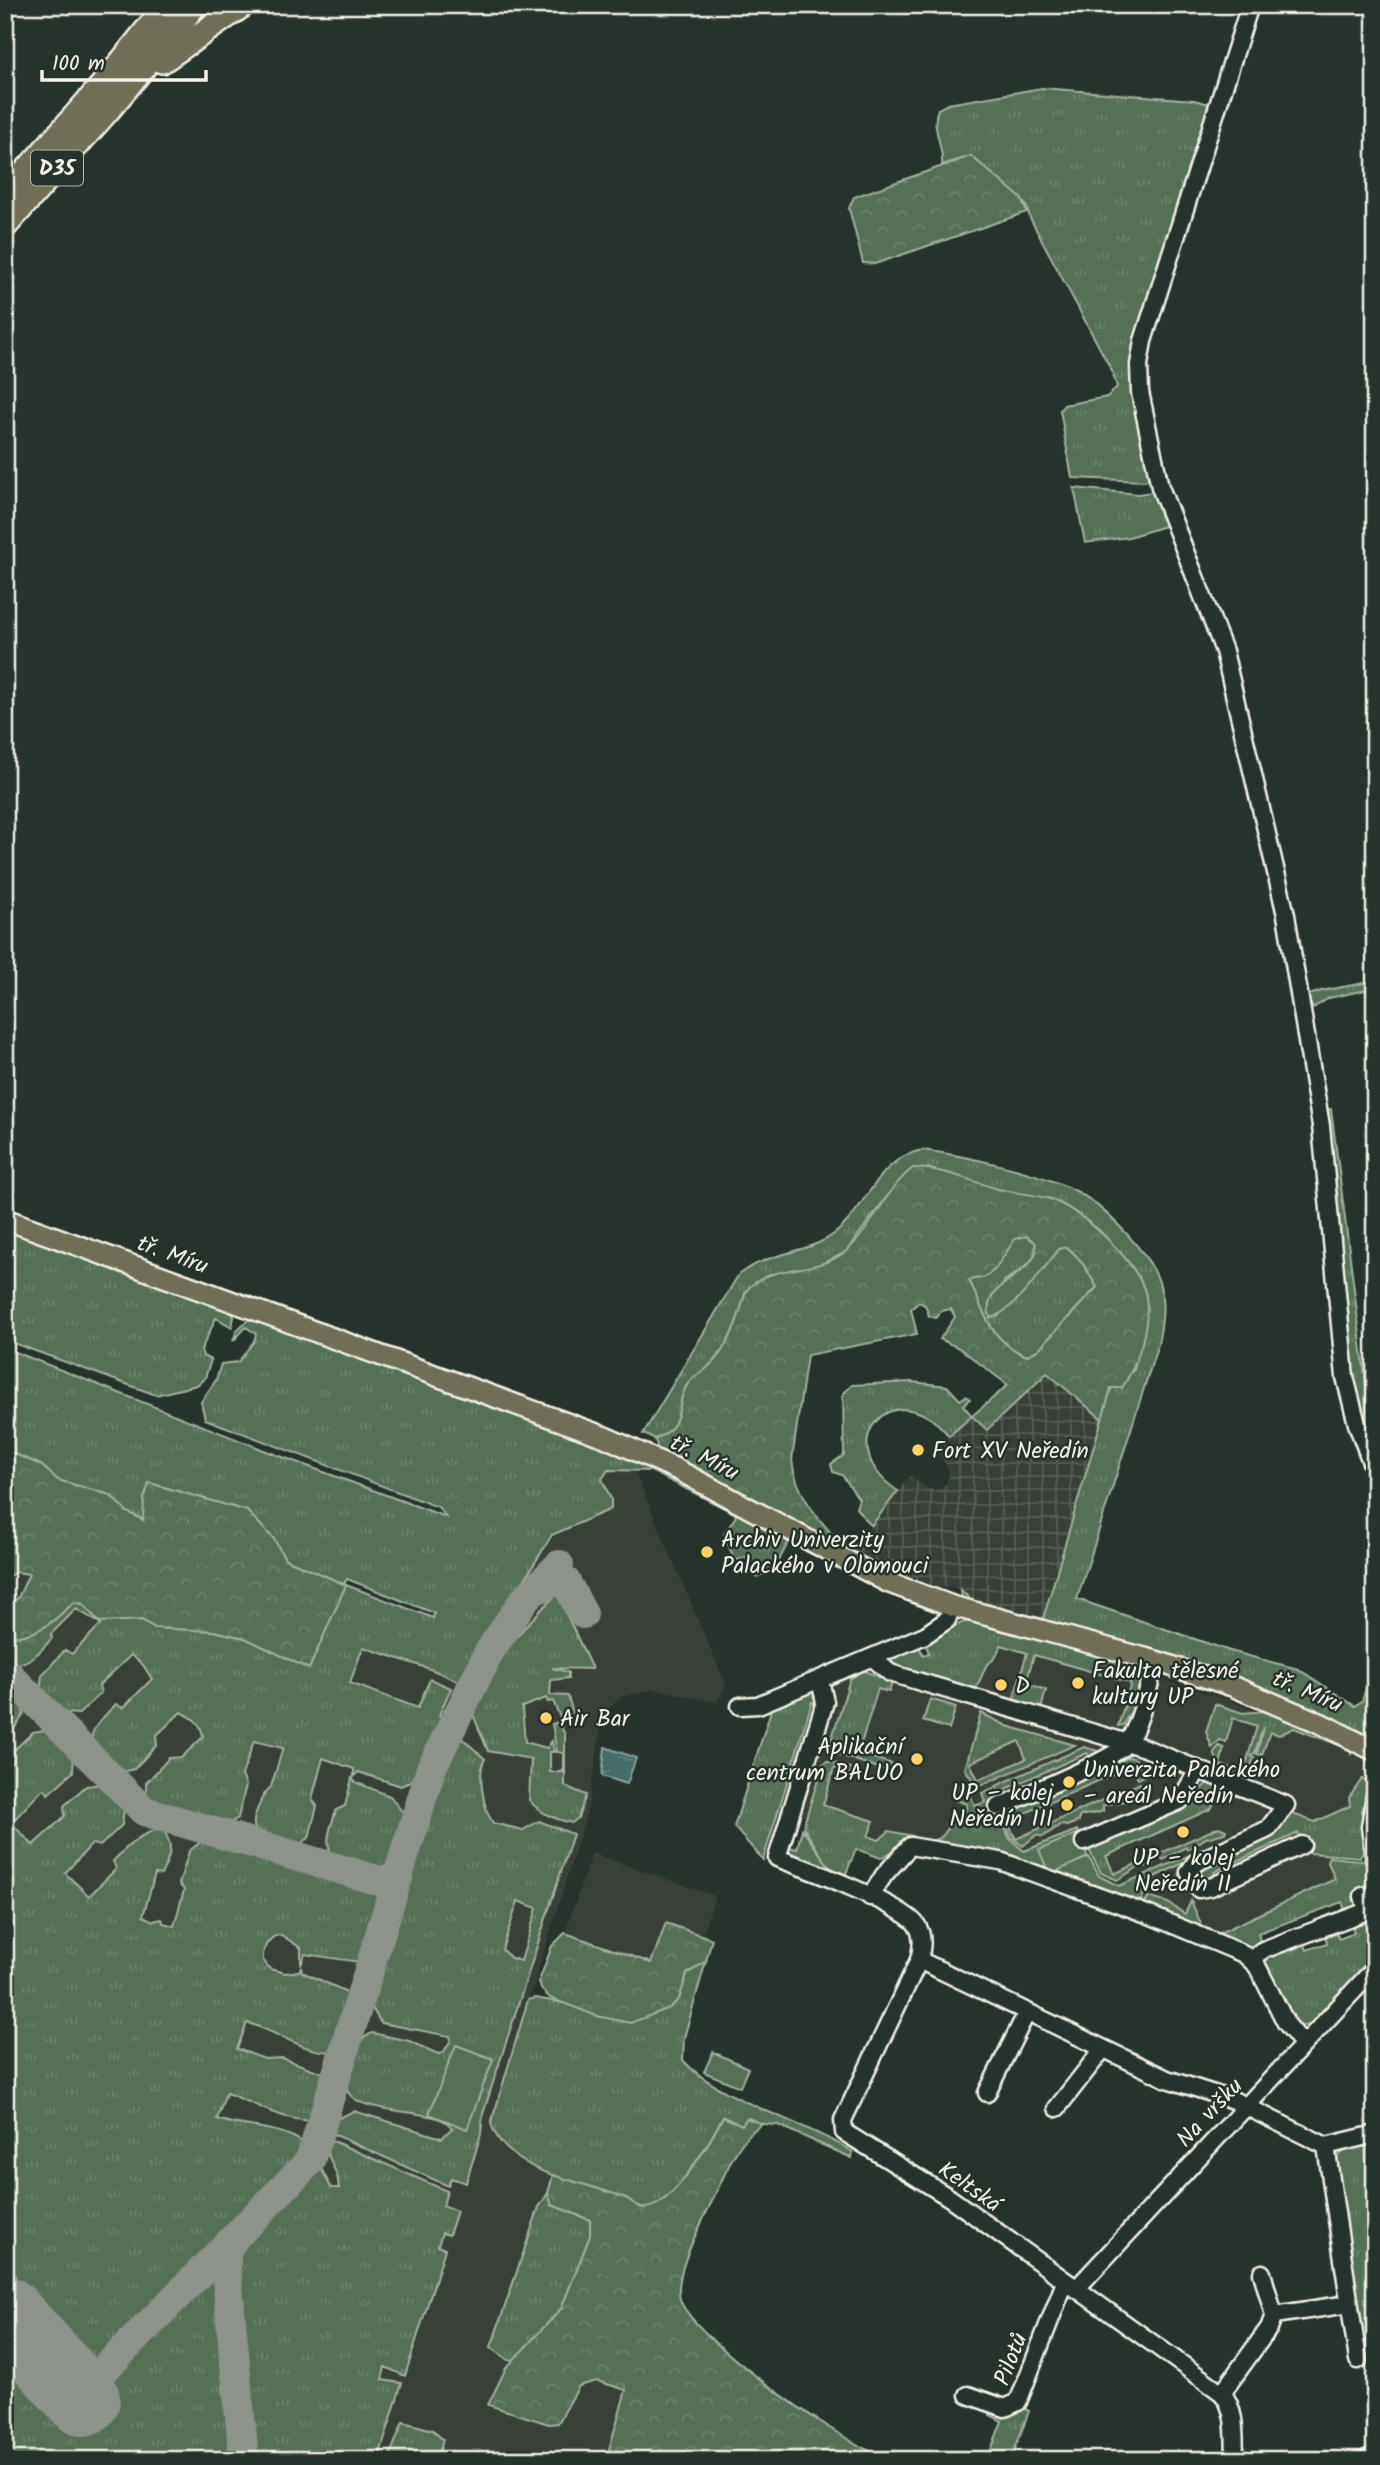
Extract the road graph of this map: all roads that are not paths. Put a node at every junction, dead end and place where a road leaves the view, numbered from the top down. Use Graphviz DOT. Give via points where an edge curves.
graph roads {
  1 [pos="150,5"];
  2 [pos="167,5"];
  3 [pos="195,5"];
  4 [pos="243,5"];
  5 [pos="1250,5"];
  6 [pos="107,80"];
  7 [pos="108,110"];
  8 [pos="5,195"];
  9 [pos="5,226"];
  10 [pos="5,1219"];
  11 [pos="1375,1473"];
  12 [pos="952,1606"];
  13 [pos="873,1658"];
  14 [pos="1156,1661"];
  15 [pos="820,1679"];
  16 [pos="740,1706"];
  17 [pos="1127,1743"];
  18 [pos="1375,1751"];
  19 [pos="1198,1770"];
  20 [pos="1375,1795"];
  21 [pos="998,1807"];
  22 [pos="1084,1842"];
  23 [pos="1302,1845"];
  24 [pos="1375,1863"];
  25 [pos="870,1897"];
  26 [pos="1365,1904"];
  27 [pos="1250,1959"];
  28 [pos="919,1960"];
  29 [pos="1375,1968"];
  30 [pos="1027,2012"];
  31 [pos="1303,2044"];
  32 [pos="1103,2049"];
  33 [pos="987,2093"];
  34 [pos="1246,2106"];
  35 [pos="1057,2108"];
  36 [pos="1375,2134"];
  37 [pos="1326,2146"];
  38 [pos="1262,2273"];
  39 [pos="1070,2285"];
  40 [pos="1349,2304"];
  41 [pos="1274,2315"];
  42 [pos="1359,2360"];
  43 [pos="1222,2393"];
  44 [pos="968,2395"];
  45 [pos="1375,2455"];
  46 [pos="1235,2460"];
  47 [pos="1364,2460"];
  1 -- 6 [label="highway"];
  2 -- 6 [label="highway, D35"];
  3 -- 7 [label="highway, D35"];
  4 -- 7 [label="highway" via="167,58"];
  5 -- 11 [label="street" via="1143,341 1140,392 1163,500 1224,651 1286,915 1321,1126 1345,1377"];
  6 -- 8 [label="highway, D35"];
  7 -- 9 [label="highway, D35"];
  10 -- 12 [label="main road, tř. Míru" via="605,1437 687,1474 878,1578"];
  12 -- 13 [label="street" via="943,1624"];
  12 -- 14 [label="main road, tř. Míru"];
  13 -- 15 [label="street"];
  13 -- 17 [label="street" via="890,1673"];
  14 -- 17 [label="street"];
  14 -- 18 [label="main road, tř. Míru" via="1265,1699"];
  15 -- 16 [label="street" via="758,1705"];
  15 -- 25 [label="street" via="825,1702 777,1858"];
  17 -- 19 [label="street"];
  17 -- 21 [label="street" via="1106,1758"];
  19 -- 22 [label="street" via="1180,1801"];
  19 -- 23 [label="street" via="1286,1805 1268,1829 1195,1863 1189,1872 1199,1889"];
  20 -- 24 [label="street" via="1370,1827"];
  25 -- 27 [label="street" via="907,1848 914,1846 1005,1863 1147,1914"];
  25 -- 28 [label="street" via="916,1924 922,1937"];
  26 -- 27 [label="street"];
  27 -- 31 [label="street"];
  28 -- 30 [label="street"];
  28 -- 39 [label="street, Keltská" via="848,2110 844,2132 950,2198"];
  29 -- 31 [label="street, Na vršku"];
  30 -- 32 [label="street"];
  30 -- 33 [label="street"];
  31 -- 34 [label="street, Na vršku"];
  32 -- 34 [label="street" via="1167,2079"];
  32 -- 35 [label="street"];
  34 -- 37 [label="street"];
  34 -- 39 [label="street, Na vršku"];
  36 -- 37 [label="street"];
  37 -- 40 [label="street"];
  38 -- 41 [label="street"];
  39 -- 43 [label="street, Keltská"];
  39 -- 44 [label="street, Pilotů" via="1018,2402 1005,2408"];
  40 -- 41 [label="street"];
  40 -- 42 [label="street"];
  41 -- 43 [label="street"];
  43 -- 46 [label="street" via="1233,2416"];
  45 -- 47 [label="street"];
}
